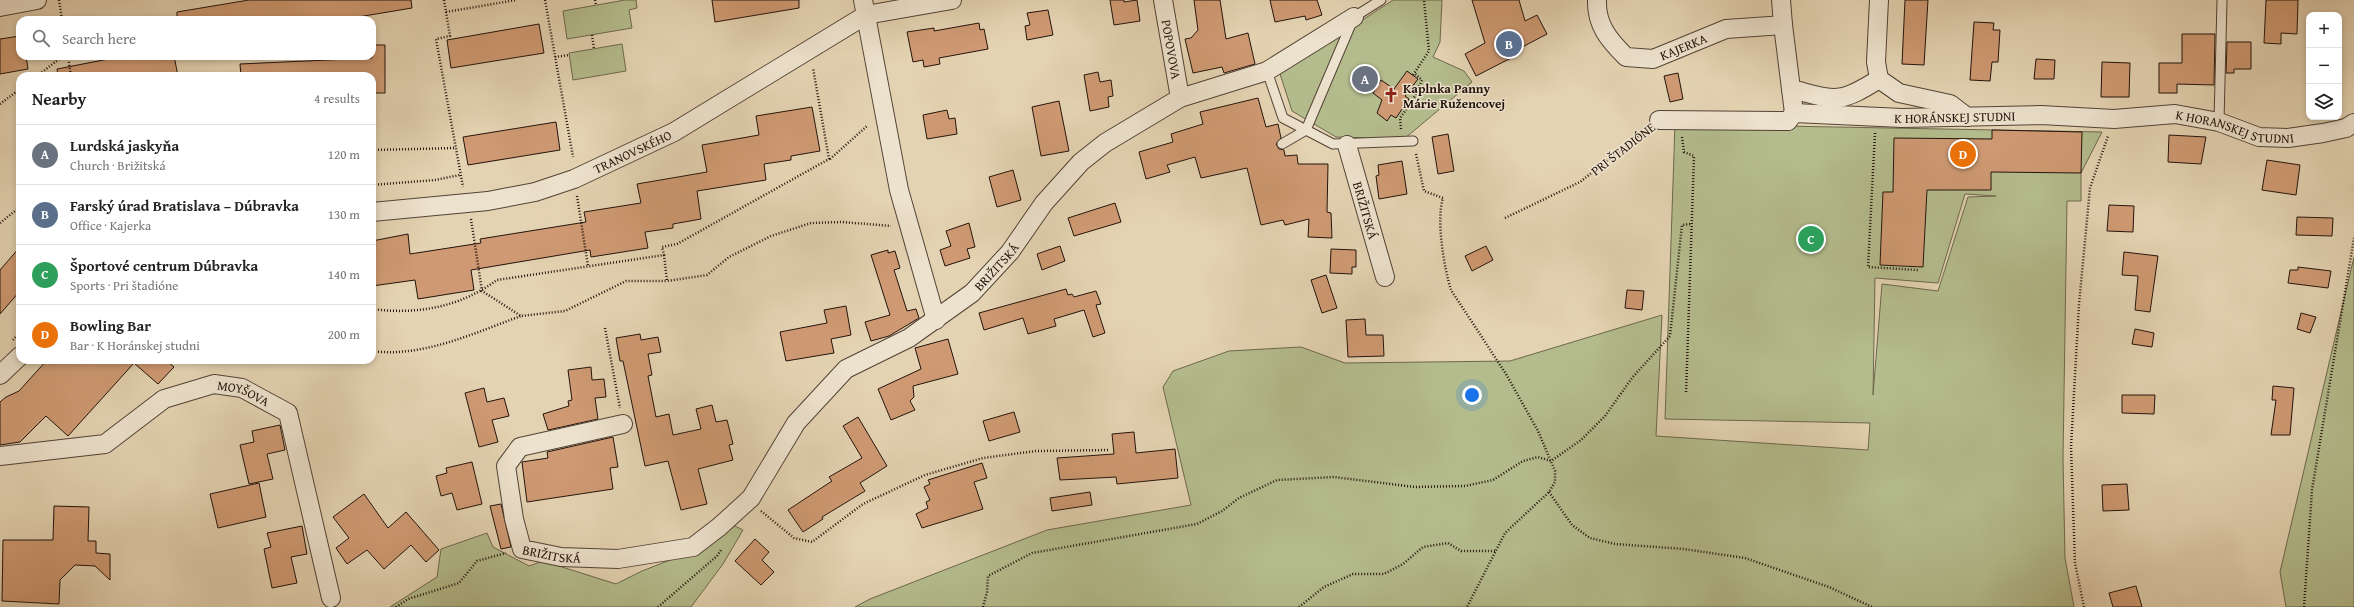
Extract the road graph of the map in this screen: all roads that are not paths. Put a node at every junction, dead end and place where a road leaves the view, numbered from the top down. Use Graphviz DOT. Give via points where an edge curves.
graph roads {
  1 [pos="37,0"];
  2 [pos="952,0"];
  3 [pos="1162,0"];
  4 [pos="1381,0"];
  5 [pos="1597,0"];
  6 [pos="1781,0"];
  7 [pos="1879,0"];
  8 [pos="2222,0"];
  9 [pos="18,2"];
  10 [pos="0,7"];
  11 [pos="864,8"];
  12 [pos="1354,17"];
  13 [pos="1782,25"];
  14 [pos="1267,71"];
  15 [pos="1879,79"];
  16 [pos="1791,89"];
  17 [pos="1180,98"];
  18 [pos="1794,113"];
  19 [pos="1967,117"];
  20 [pos="2114,119"];
  21 [pos="1659,120"];
  22 [pos="2219,122"];
  23 [pos="2354,123"];
  24 [pos="1306,130"];
  25 [pos="1413,141"];
  26 [pos="1282,144"];
  27 [pos="1347,144"];
  28 [pos="376,212"];
  29 [pos="1385,277"];
  30 [pos="936,320"];
  31 [pos="16,360"];
  32 [pos="0,375"];
  33 [pos="622,424"];
  34 [pos="0,456"];
  35 [pos="331,598"];
  1 -- 9 [label="street"];
  2 -- 11 [label="street"];
  3 -- 17 [label="street, POPOVOVA"];
  4 -- 12 [label="lane, BRIŽITSKÁ"];
  5 -- 13 [label="street, KAJERKA" via="1596,14 1606,38 1626,57 1653,59 1726,29"];
  6 -- 13 [label="street"];
  7 -- 15 [label="street" via="1876,62"];
  8 -- 22 [label="lane"];
  9 -- 10 [label="street"];
  11 -- 28 [label="street, TRANOVSKÉHO" via="674,132 574,179 535,192 488,201"];
  11 -- 30 [label="street" via="899,190"];
  12 -- 14 [label="street, BRIŽITSKÁ"];
  12 -- 24 [label="lane"];
  13 -- 16 [label="street"];
  14 -- 17 [label="street, BRIŽITSKÁ"];
  14 -- 24 [label="lane" via="1283,118"];
  15 -- 16 [label="street" via="1853,95 1839,98"];
  15 -- 19 [label="street" via="1899,93 1950,104"];
  16 -- 18 [label="street"];
  17 -- 30 [label="street, BRIŽITSKÁ" via="1105,143 1081,162 1044,203 1010,252 972,293"];
  18 -- 19 [label="street, K HORÁNSKEJ STUDNI" via="1902,118"];
  18 -- 21 [label="street, PRI ŠTADIÓNE" via="1788,121"];
  19 -- 20 [label="street, K HORÁNSKEJ STUDNI" via="2041,115"];
  20 -- 22 [label="street, K HORANSKEJ STUDNI" via="2176,114"];
  22 -- 23 [label="street, K HORANSKEJ STUDNI" via="2259,137 2288,138 2346,128"];
  24 -- 26 [label="lane"];
  24 -- 27 [label="lane" via="1333,144"];
  25 -- 27 [label="lane"];
  27 -- 29 [label="street, BRIŽITSKÁ"];
  30 -- 33 [label="street, BRIŽITSKÁ" via="909,338 846,369 796,423 751,498 693,547 618,559 561,557 522,549 514,520 506,466 520,447"];
  31 -- 32 [label="street"];
  34 -- 35 [label="street, MOYŠOVA" via="105,444 164,399 214,384 242,388 288,413"];
}
